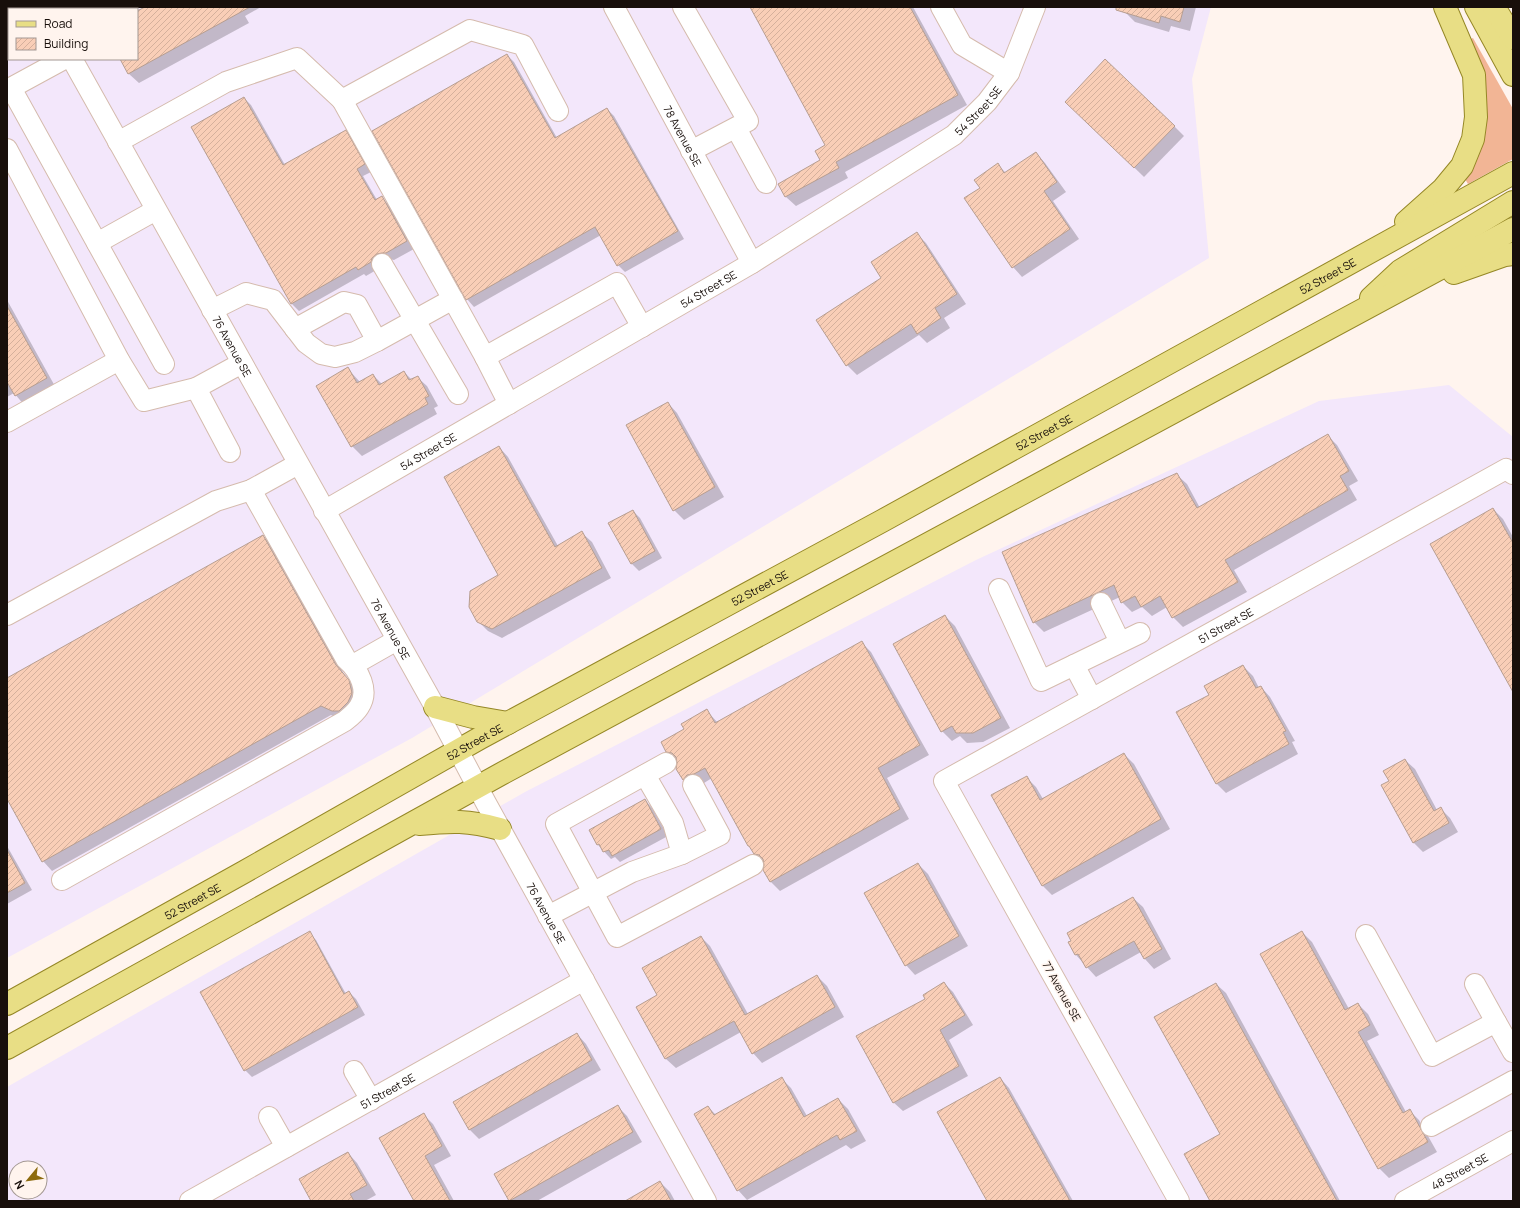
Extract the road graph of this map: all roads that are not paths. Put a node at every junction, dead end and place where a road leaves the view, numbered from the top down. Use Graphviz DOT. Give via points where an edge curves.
graph roads {
  1 [pos="614,7"];
  2 [pos="683,7"];
  3 [pos="941,7"];
  4 [pos="1035,7"];
  5 [pos="1445,7"];
  6 [pos="1476,7"];
  7 [pos="1494,7"];
  8 [pos="1513,38"];
  9 [pos="62,60"];
  10 [pos="73,60"];
  11 [pos="1009,73"];
  12 [pos="1513,75"];
  13 [pos="9,89"];
  14 [pos="342,100"];
  15 [pos="558,111"];
  16 [pos="736,128"];
  17 [pos="118,142"];
  18 [pos="7,149"];
  19 [pos="691,151"];
  20 [pos="1513,173"];
  21 [pos="766,183"];
  22 [pos="1513,202"];
  23 [pos="156,210"];
  24 [pos="1513,229"];
  25 [pos="98,243"];
  26 [pos="1380,246"];
  27 [pos="1513,254"];
  28 [pos="752,263"];
  29 [pos="382,264"];
  30 [pos="1389,297"];
  31 [pos="453,299"];
  32 [pos="212,310"];
  33 [pos="1351,317"];
  34 [pos="415,320"];
  35 [pos="642,327"];
  36 [pos="295,329"];
  37 [pos="377,341"];
  38 [pos="485,357"];
  39 [pos="119,360"];
  40 [pos="242,363"];
  41 [pos="164,364"];
  42 [pos="196,388"];
  43 [pos="458,394"];
  44 [pos="509,404"];
  45 [pos="7,422"];
  46 [pos="230,452"];
  47 [pos="298,464"];
  48 [pos="1509,471"];
  49 [pos="251,490"];
  50 [pos="324,511"];
  51 [pos="999,589"];
  52 [pos="1101,603"];
  53 [pos="7,615"];
  54 [pos="1140,632"];
  55 [pos="397,640"];
  56 [pos="1120,642"];
  57 [pos="353,665"];
  58 [pos="1074,665"];
  59 [pos="1092,699"];
  60 [pos="435,707"];
  61 [pos="508,723"];
  62 [pos="457,750"];
  63 [pos="666,763"];
  64 [pos="645,774"];
  65 [pos="944,781"];
  66 [pos="693,785"];
  67 [pos="477,787"];
  68 [pos="408,826"];
  69 [pos="500,829"];
  70 [pos="682,854"];
  71 [pos="753,865"];
  72 [pos="62,880"];
  73 [pos="593,893"];
  74 [pos="548,916"];
  75 [pos="1366,936"];
  76 [pos="584,980"];
  77 [pos="1475,984"];
  78 [pos="7,1004"];
  79 [pos="1496,1022"];
  80 [pos="7,1048"];
  81 [pos="1513,1052"];
  82 [pos="354,1071"];
  83 [pos="1513,1081"];
  84 [pos="371,1100"];
  85 [pos="268,1117"];
  86 [pos="1431,1126"];
  87 [pos="1513,1141"];
  88 [pos="286,1147"];
  89 [pos="1410,1200"];
  90 [pos="190,1201"];
  91 [pos="706,1201"];
  92 [pos="1179,1201"];
  1 -- 19 [label="street, 78 Avenue SE"];
  2 -- 16 [label="street" via="748,121"];
  3 -- 11 [label="street" via="962,45"];
  4 -- 11 [label="street, 54 Street SE"];
  5 -- 26 [label="main road" via="1474,76 1476,117 1473,139 1462,166 1443,189"];
  6 -- 12 [label="main road"];
  7 -- 8 [label="main road"];
  9 -- 13 [label="street"];
  10 -- 17 [label="street, 76 Avenue SE"];
  11 -- 28 [label="street, 54 Street SE" via="988,102 954,135"];
  13 -- 25 [label="street"];
  14 -- 15 [label="street" via="470,30 524,45"];
  14 -- 17 [label="street" via="298,58 226,82"];
  14 -- 31 [label="street"];
  16 -- 19 [label="street"];
  16 -- 21 [label="street"];
  17 -- 23 [label="street, 76 Avenue SE"];
  18 -- 39 [label="street"];
  19 -- 28 [label="street, 78 Avenue SE"];
  20 -- 26 [label="main road, 52 Street SE"];
  22 -- 33 [label="main road" via="1400,271"];
  23 -- 25 [label="street"];
  23 -- 32 [label="street, 76 Avenue SE"];
  24 -- 30 [label="main road"];
  25 -- 41 [label="street"];
  26 -- 61 [label="main road, 52 Street SE" via="1062,423"];
  27 -- 30 [label="main road"];
  28 -- 35 [label="street, 54 Street SE"];
  29 -- 34 [label="street"];
  30 -- 33 [label="main road"];
  31 -- 34 [label="street"];
  31 -- 38 [label="street"];
  32 -- 36 [label="street" via="246,293 273,300"];
  32 -- 40 [label="street, 76 Avenue SE"];
  33 -- 67 [label="main road"];
  34 -- 37 [label="street"];
  34 -- 43 [label="street"];
  35 -- 38 [label="street" via="617,283"];
  35 -- 44 [label="street, 54 Street SE"];
  36 -- 37 [label="street" via="311,347 321,354 335,357 355,352"];
  36 -- 37 [label="street" via="344,302 357,306"];
  38 -- 44 [label="street"];
  39 -- 42 [label="street" via="144,401"];
  39 -- 45 [label="street"];
  40 -- 42 [label="street"];
  40 -- 47 [label="street, 76 Avenue SE"];
  42 -- 46 [label="street"];
  44 -- 50 [label="street, 54 Street SE"];
  47 -- 49 [label="street"];
  47 -- 50 [label="street, 76 Avenue SE"];
  48 -- 59 [label="street, 51 Street SE"];
  49 -- 53 [label="street" via="216,501"];
  49 -- 57 [label="street" via="346,659"];
  50 -- 55 [label="street, 76 Avenue SE"];
  51 -- 58 [label="street" via="1041,681"];
  52 -- 56 [label="street"];
  54 -- 56 [label="street"];
  55 -- 57 [label="street"];
  55 -- 60 [label="street, 76 Avenue SE"];
  56 -- 58 [label="street"];
  57 -- 72 [label="street" via="361,679 364,695 359,708 346,721"];
  58 -- 59 [label="street"];
  59 -- 65 [label="street, 51 Street SE"];
  60 -- 61 [label="main road"];
  60 -- 62 [label="street, 76 Avenue SE"];
  61 -- 62 [label="main road, 52 Street SE"];
  62 -- 67 [label="street, 76 Avenue SE"];
  62 -- 78 [label="main road, 52 Street SE"];
  63 -- 64 [label="street"];
  64 -- 70 [label="street" via="673,823"];
  64 -- 73 [label="street" via="556,824"];
  65 -- 92 [label="street, 77 Avenue SE"];
  66 -- 70 [label="street" via="720,835"];
  67 -- 68 [label="main road"];
  67 -- 69 [label="street, 76 Avenue SE"];
  68 -- 69 [label="main road" via="449,821 482,824"];
  68 -- 80 [label="main road"];
  69 -- 74 [label="street, 76 Avenue SE"];
  70 -- 73 [label="street" via="632,872"];
  71 -- 73 [label="street" via="617,937"];
  73 -- 74 [label="street"];
  74 -- 76 [label="street, 76 Avenue SE"];
  75 -- 79 [label="street" via="1432,1056"];
  76 -- 84 [label="street, 51 Street SE"];
  76 -- 91 [label="street, 76 Avenue SE"];
  77 -- 79 [label="street"];
  79 -- 81 [label="street"];
  82 -- 84 [label="street"];
  83 -- 86 [label="street"];
  84 -- 88 [label="street, 51 Street SE"];
  85 -- 88 [label="street"];
  87 -- 89 [label="street, 48 Street SE"];
  88 -- 90 [label="street, 51 Street SE"];
}
